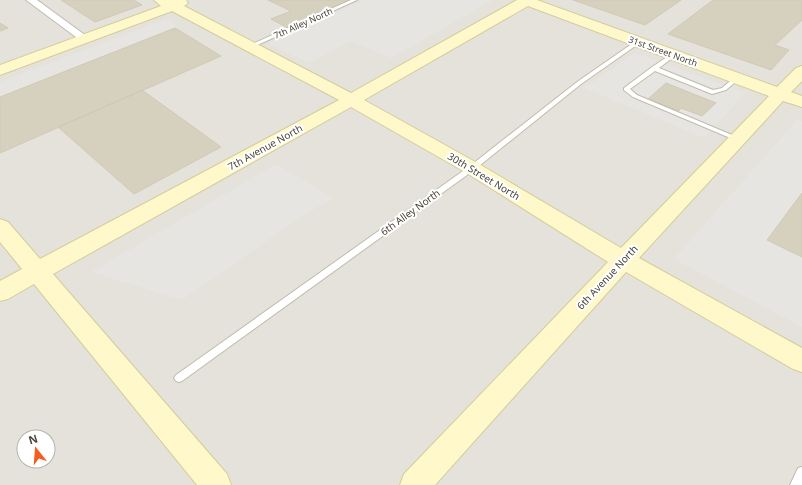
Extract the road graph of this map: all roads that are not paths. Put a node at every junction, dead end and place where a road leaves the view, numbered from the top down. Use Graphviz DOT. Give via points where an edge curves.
graph roads {
  1 [pos="31,0"];
  2 [pos="355,0"];
  3 [pos="527,0"];
  4 [pos="174,2"];
  5 [pos="84,38"];
  6 [pos="638,42"];
  7 [pos="251,46"];
  8 [pos="673,55"];
  9 [pos="654,68"];
  10 [pos="0,70"];
  11 [pos="802,71"];
  12 [pos="737,78"];
  13 [pos="780,94"];
  14 [pos="351,100"];
  15 [pos="802,102"];
  16 [pos="737,139"];
  17 [pos="472,168"];
  18 [pos="0,227"];
  19 [pos="623,260"];
  20 [pos="37,271"];
  21 [pos="0,292"];
  22 [pos="802,361"];
  23 [pos="179,378"];
  24 [pos="802,472"];
  25 [pos="216,485"];
  26 [pos="415,485"];
  27 [pos="796,485"];
  1 -- 5 [label="street"];
  2 -- 7 [label="lane, 7th Alley North"];
  3 -- 6 [label="street, 31st Street North"];
  3 -- 14 [label="street, 7th Avenue North"];
  4 -- 5 [label="street"];
  4 -- 7 [label="street, 30th Street North"];
  5 -- 10 [label="street"];
  6 -- 8 [label="street, 31st Street North"];
  6 -- 17 [label="lane, 6th Alley North" via="579,83"];
  7 -- 14 [label="street, 30th Street North"];
  8 -- 9 [label="lane"];
  8 -- 12 [label="street, 31st Street North"];
  9 -- 12 [label="lane" via="712,92 724,89"];
  9 -- 16 [label="lane" via="626,89 635,96"];
  11 -- 13 [label="street, 6th Avenue North"];
  12 -- 13 [label="street, 31st Street North"];
  13 -- 15 [label="street, 31st Street North"];
  13 -- 16 [label="street, 6th Avenue North"];
  14 -- 17 [label="street, 30th Street North"];
  14 -- 20 [label="street, 7th Avenue North"];
  16 -- 19 [label="street, 6th Avenue North"];
  17 -- 19 [label="street, 30th Street North"];
  17 -- 23 [label="lane, 6th Alley North"];
  18 -- 20 [label="street"];
  19 -- 22 [label="street, 30th Street North"];
  19 -- 26 [label="street, 6th Avenue North"];
  20 -- 21 [label="street, 7th Avenue North"];
  20 -- 25 [label="street"];
  24 -- 27 [label="lane"];
}
